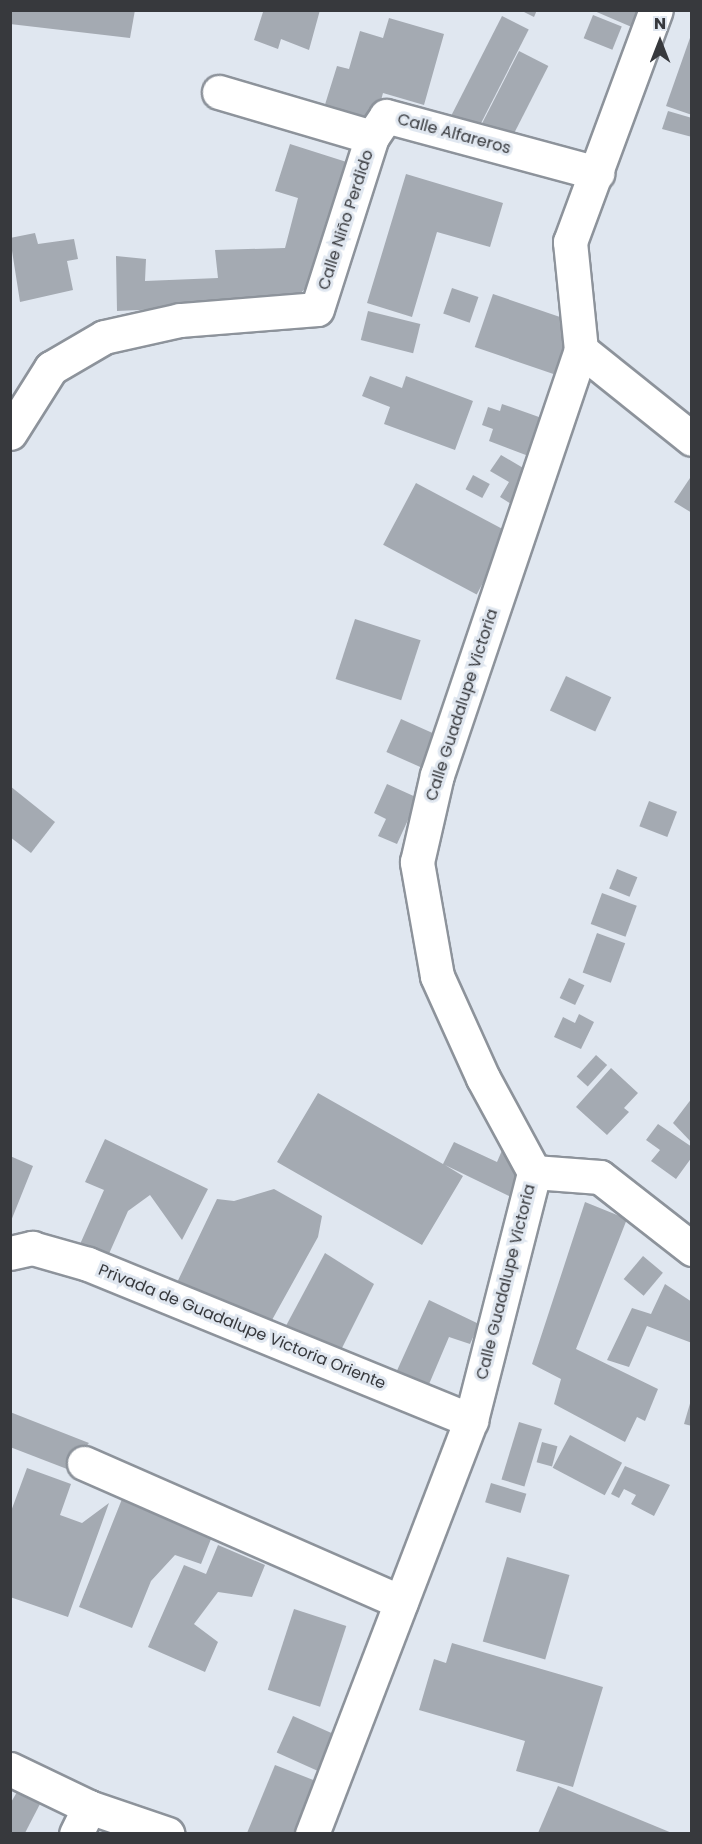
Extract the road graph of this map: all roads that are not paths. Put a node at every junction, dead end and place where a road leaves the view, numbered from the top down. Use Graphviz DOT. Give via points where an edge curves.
graph roads {
  1 [pos="656,10"];
  2 [pos="219,92"];
  3 [pos="372,137"];
  4 [pos="597,173"];
  5 [pos="581,350"];
  6 [pos="10,433"];
  7 [pos="692,439"];
  8 [pos="534,1172"];
  9 [pos="692,1249"];
  10 [pos="10,1253"];
  11 [pos="471,1420"];
  12 [pos="84,1463"];
  13 [pos="401,1602"];
  14 [pos="10,1769"];
  15 [pos="83,1820"];
  16 [pos="168,1833"];
  17 [pos="312,1833"];
  1 -- 4 [label="street, Calle Guadalupe Victoria"];
  2 -- 3 [label="street, Calle Alfareros"];
  3 -- 4 [label="street, Calle Alfareros" via="386,116"];
  3 -- 6 [label="street, Calle Niño Perdido" via="316,309 180,320 104,337 51,368"];
  4 -- 5 [label="street, Calle Guadalupe Victoria" via="570,242"];
  5 -- 7 [label="street"];
  5 -- 8 [label="street, Calle Guadalupe Victoria" via="437,775 417,862 437,976 483,1078"];
  8 -- 9 [label="street" via="600,1177"];
  8 -- 11 [label="street, Calle Guadalupe Victoria"];
  10 -- 11 [label="street, Privada de Guadalupe Victoria Oriente" via="32,1248 88,1264"];
  11 -- 13 [label="street, Calle Guadalupe Victoria"];
  12 -- 13 [label="street"];
  13 -- 17 [label="street, Calle Guadalupe Victoria"];
  14 -- 15 [label="street"];
  15 -- 16 [label="street"];
}
